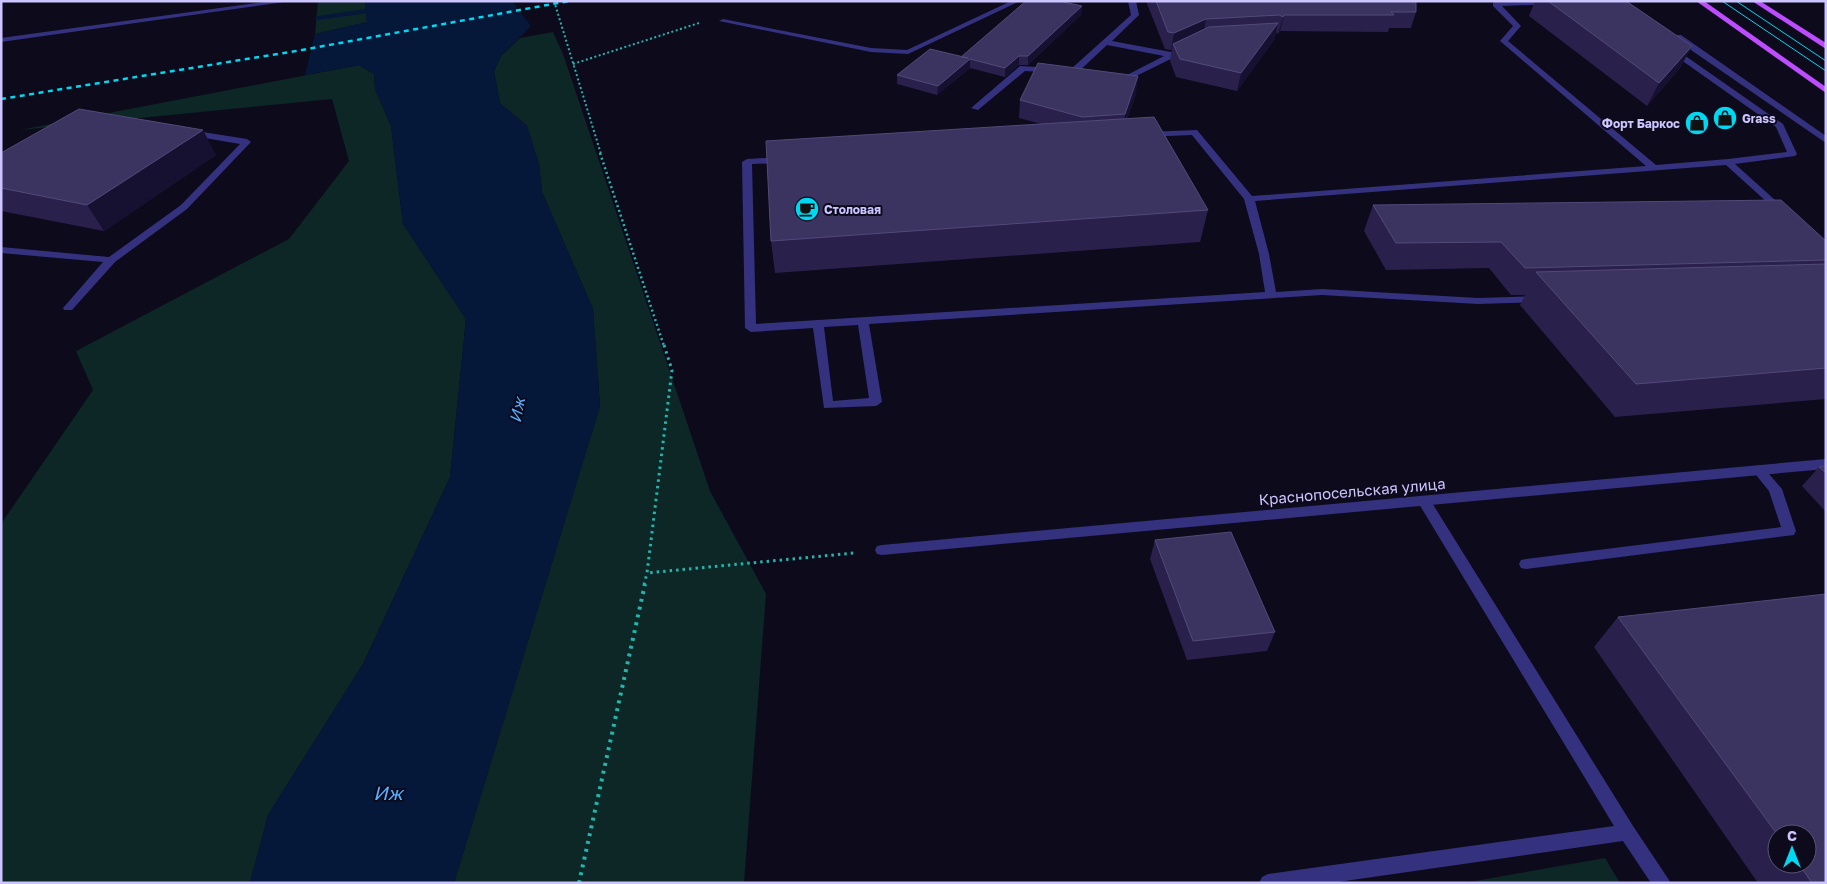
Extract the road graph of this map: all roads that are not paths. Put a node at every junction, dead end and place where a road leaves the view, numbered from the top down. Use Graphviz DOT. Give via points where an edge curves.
graph roads {
  1 [pos="289,1"];
  2 [pos="1018,1"];
  3 [pos="1132,1"];
  4 [pos="1578,1"];
  5 [pos="1699,1"];
  6 [pos="1755,1"];
  7 [pos="723,21"];
  8 [pos="1674,35"];
  9 [pos="1,40"];
  10 [pos="1106,42"];
  11 [pos="1195,44"];
  12 [pos="1666,47"];
  13 [pos="1826,47"];
  14 [pos="1172,55"];
  15 [pos="1110,76"];
  16 [pos="1826,91"];
  17 [pos="976,108"];
  18 [pos="181,132"];
  19 [pos="1134,136"];
  20 [pos="1826,140"];
  21 [pos="797,159"];
  22 [pos="1728,162"];
  23 [pos="1654,168"];
  24 [pos="1249,199"];
  25 [pos="1791,219"];
  26 [pos="1,250"];
  27 [pos="111,260"];
  28 [pos="1271,295"];
  29 [pos="1548,299"];
  30 [pos="68,308"];
  31 [pos="863,320"];
  32 [pos="818,323"];
  33 [pos="1826,464"];
  34 [pos="1758,470"];
  35 [pos="1424,501"];
  36 [pos="882,550"];
  37 [pos="1526,564"];
  38 [pos="1627,832"];
  39 [pos="1268,883"];
  40 [pos="1662,883"];
  1 -- 9 [label="street"];
  2 -- 7 [label="street" via="908,52 871,50"];
  3 -- 10 [label="street" via="1136,15"];
  4 -- 23 [label="street" via="1496,4 1517,26 1504,41"];
  5 -- 16 [label="main road"];
  6 -- 13 [label="main road"];
  8 -- 20 [label="street"];
  10 -- 14 [label="street"];
  10 -- 17 [label="street" via="1078,72 1023,68"];
  11 -- 14 [label="street"];
  12 -- 22 [label="street" via="1780,126 1792,154"];
  14 -- 15 [label="street" via="1128,78"];
  18 -- 27 [label="street" via="247,142 184,207"];
  19 -- 24 [label="street" via="1194,132"];
  21 -- 32 [label="street" via="747,162 750,328"];
  22 -- 23 [label="street"];
  22 -- 25 [label="street"];
  23 -- 24 [label="street"];
  24 -- 28 [label="street"];
  26 -- 27 [label="street"];
  27 -- 30 [label="street"];
  28 -- 29 [label="street" via="1322,292 1478,301"];
  28 -- 31 [label="street"];
  31 -- 32 [label="street"];
  31 -- 32 [label="street" via="876,402 828,405"];
  33 -- 34 [label="street, Краснопосельская улица"];
  34 -- 35 [label="street, Краснопосельская улица"];
  34 -- 37 [label="street" via="1774,489 1789,531"];
  35 -- 36 [label="street, Краснопосельская улица"];
  35 -- 38 [label="street"];
  38 -- 39 [label="street"];
  38 -- 40 [label="street"];
}
